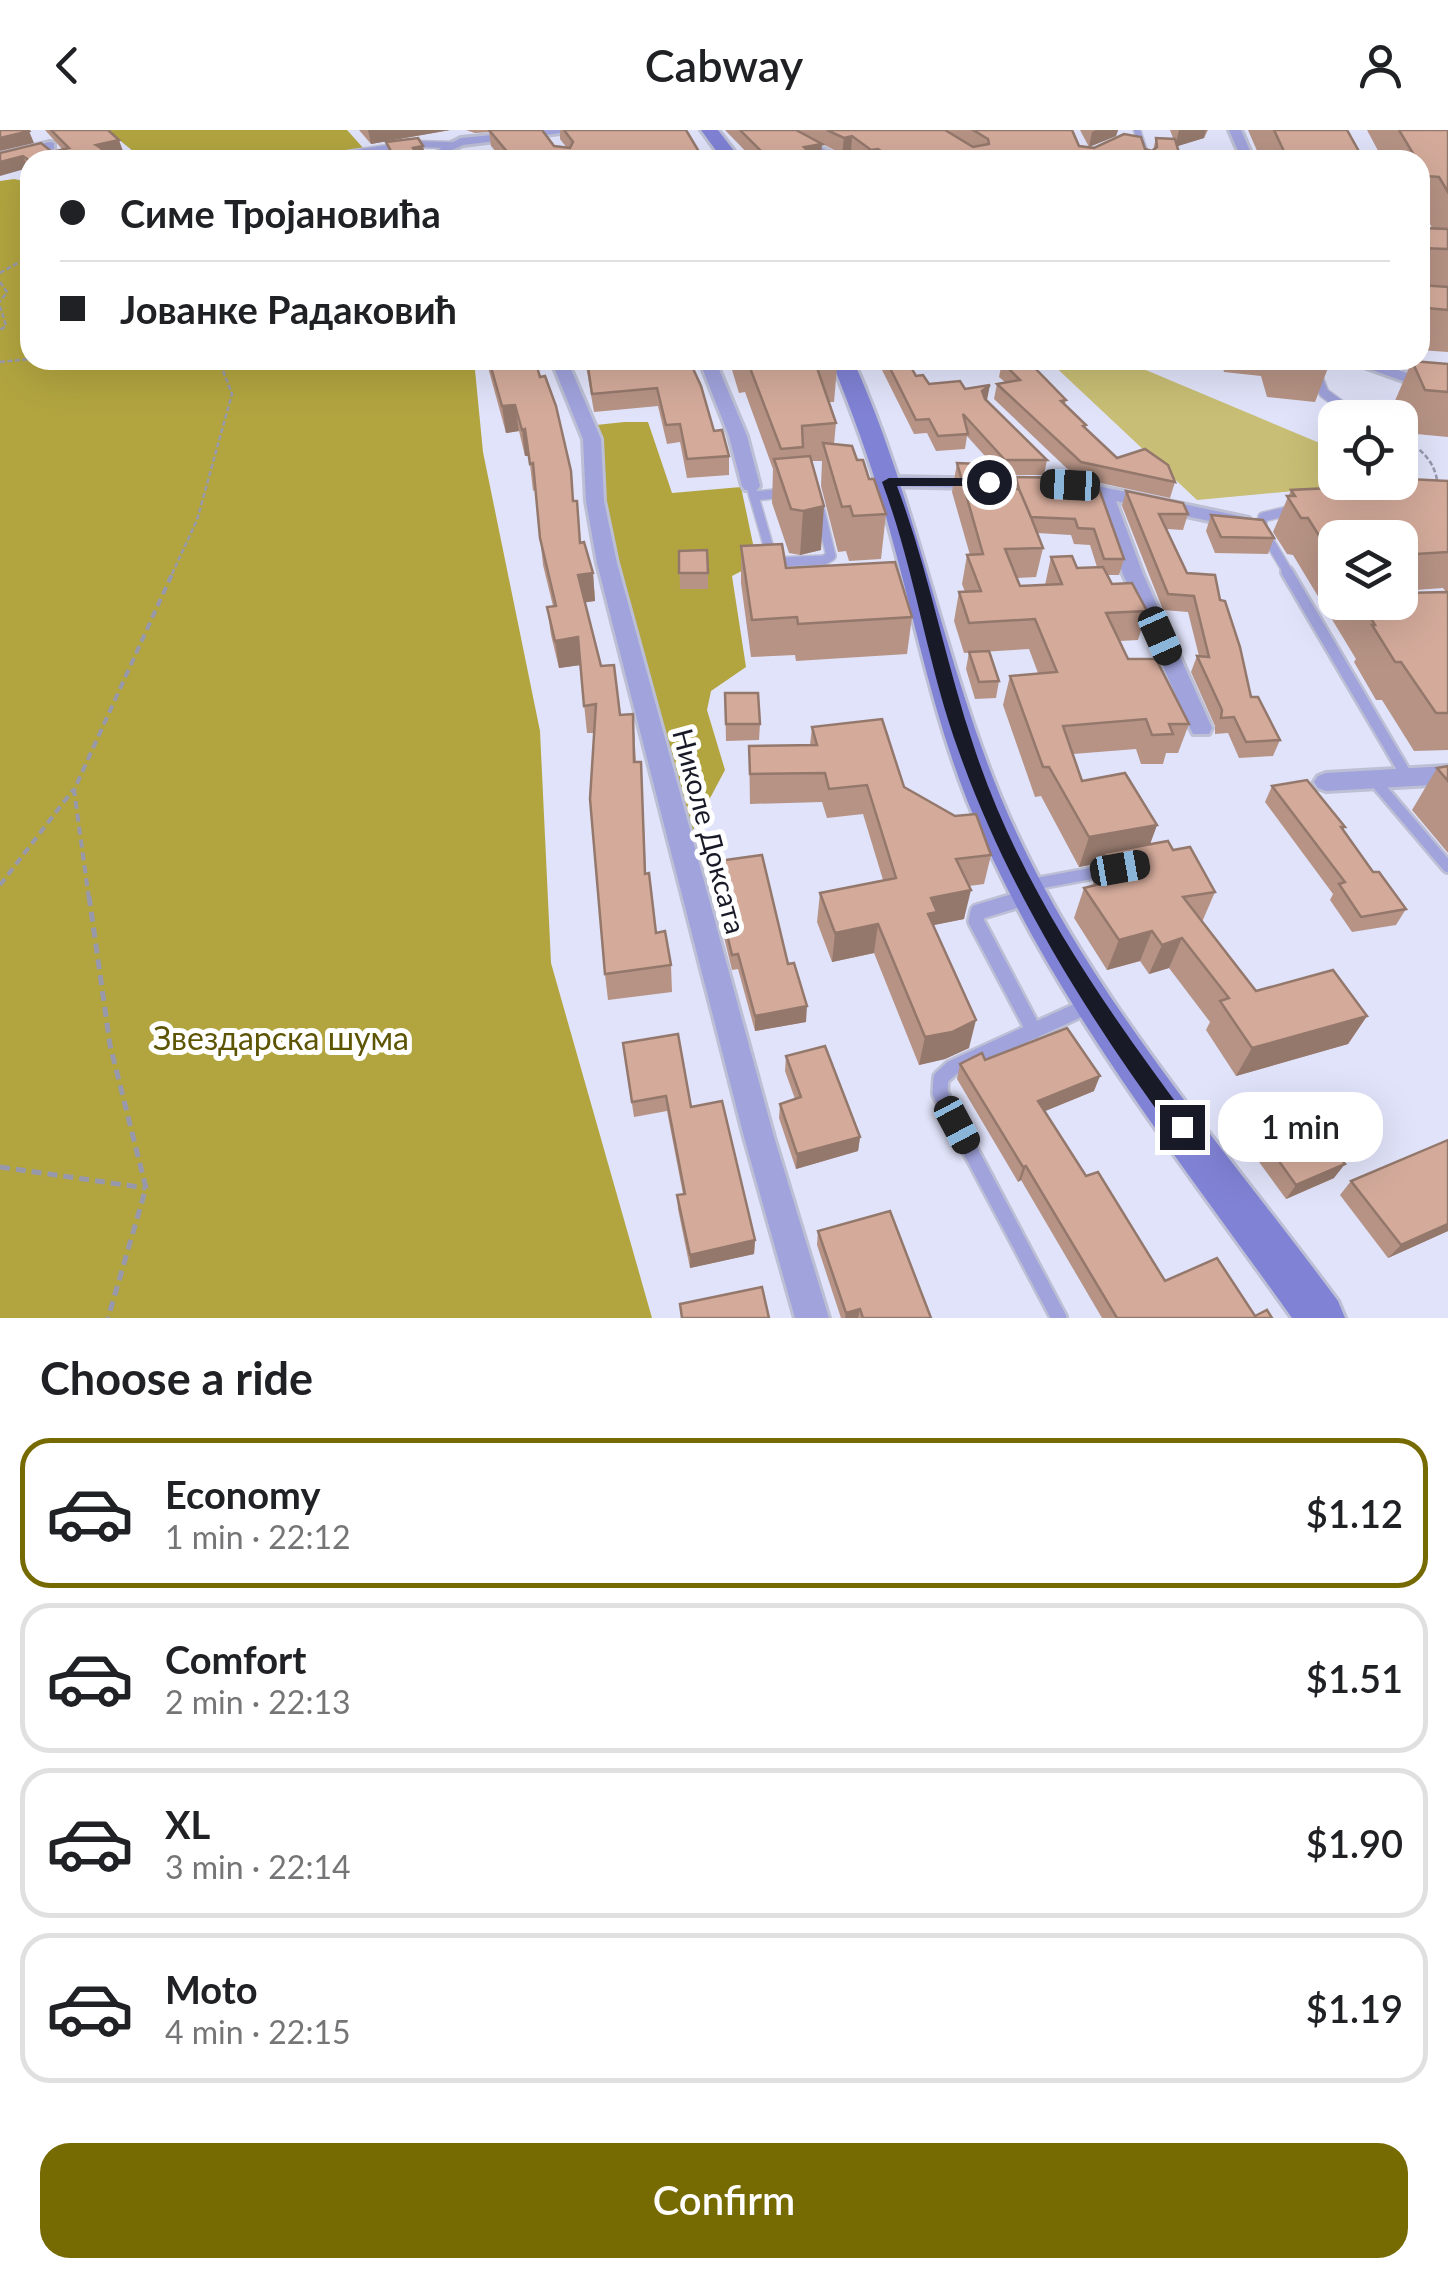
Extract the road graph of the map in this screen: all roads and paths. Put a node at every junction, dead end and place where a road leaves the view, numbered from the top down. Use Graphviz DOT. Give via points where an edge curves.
graph roads {
  1 [pos="448,130"];
  2 [pos="578,130"];
  3 [pos="708,130"];
  4 [pos="778,130"];
  5 [pos="1138,131"];
  6 [pos="553,132"];
  7 [pos="36,133"];
  8 [pos="1125,140"];
  9 [pos="456,144"];
  10 [pos="50,146"];
  11 [pos="555,147"];
  12 [pos="33,150"];
  13 [pos="54,150"];
  14 [pos="378,150"];
  15 [pos="447,150"];
  16 [pos="724,150"];
  17 [pos="819,150"];
  18 [pos="0,282"];
  19 [pos="0,304"];
  20 [pos="0,330"];
  21 [pos="223,370"];
  22 [pos="563,370"];
  23 [pos="711,370"];
  24 [pos="846,370"];
  25 [pos="1315,370"];
  26 [pos="1382,370"];
  27 [pos="1448,392"];
  28 [pos="1334,400"];
  29 [pos="1418,449"];
  30 [pos="1043,459"];
  31 [pos="1428,478"];
  32 [pos="889,482"];
  33 [pos="1070,485"];
  34 [pos="814,490"];
  35 [pos="752,491"];
  36 [pos="794,492"];
  37 [pos="1104,492"];
  38 [pos="1303,508"];
  39 [pos="1261,527"];
  40 [pos="1201,728"];
  41 [pos="1448,774"];
  42 [pos="1408,778"];
  43 [pos="1374,780"];
  44 [pos="1326,782"];
  45 [pos="74,790"];
  46 [pos="1134,866"];
  47 [pos="1448,867"];
  48 [pos="0,885"];
  49 [pos="1028,891"];
  50 [pos="1094,1003"];
  51 [pos="1034,1031"];
  52 [pos="0,1166"];
  53 [pos="146,1188"];
  54 [pos="108,1318"];
  55 [pos="812,1318"];
  56 [pos="1058,1318"];
  57 [pos="1321,1318"];
  1 -- 9 [label="street"];
  2 -- 6 [label="street"];
  3 -- 16 [label="main road"];
  4 -- 17 [label="street"];
  5 -- 8 [label="lane"];
  6 -- 9 [label="street"];
  6 -- 11 [label="street"];
  7 -- 10 [label="street"];
  9 -- 14 [label="lane"];
  9 -- 15 [label="street"];
  10 -- 12 [label="street"];
  10 -- 13 [label="street"];
  18 -- 19 [label="path" via="7,292"];
  19 -- 20 [label="path" via="6,326"];
  21 -- 45 [label="path" via="232,394 197,520"];
  22 -- 55 [label="street, Николе Доксата" via="592,439 608,563"];
  23 -- 35 [label="street"];
  24 -- 32 [label="main road"];
  25 -- 28 [label="lane"];
  26 -- 27 [label="street"];
  29 -- 31 [label="path" via="1435,465 1436,484"];
  30 -- 33 [label="street"];
  32 -- 33 [label="street"];
  32 -- 49 [label="main road" via="966,750"];
  33 -- 37 [label="street"];
  34 -- 35 [label="lane" via="832,556 791,564 770,556"];
  35 -- 36 [label="lane"];
  37 -- 39 [label="street"];
  37 -- 40 [label="street"];
  38 -- 39 [label="lane" via="1267,515"];
  39 -- 42 [label="lane"];
  41 -- 42 [label="street"];
  42 -- 43 [label="street"];
  43 -- 44 [label="street"];
  43 -- 47 [label="lane"];
  45 -- 48 [label="path"];
  45 -- 53 [label="path" via="110,1045"];
  46 -- 49 [label="lane"];
  49 -- 50 [label="main road"];
  49 -- 51 [label="lane" via="985,907 976,921"];
  50 -- 51 [label="lane"];
  50 -- 57 [label="main road"];
  51 -- 56 [label="lane" via="952,1068 941,1078 940,1092"];
  52 -- 53 [label="path"];
  53 -- 54 [label="path"];
}
